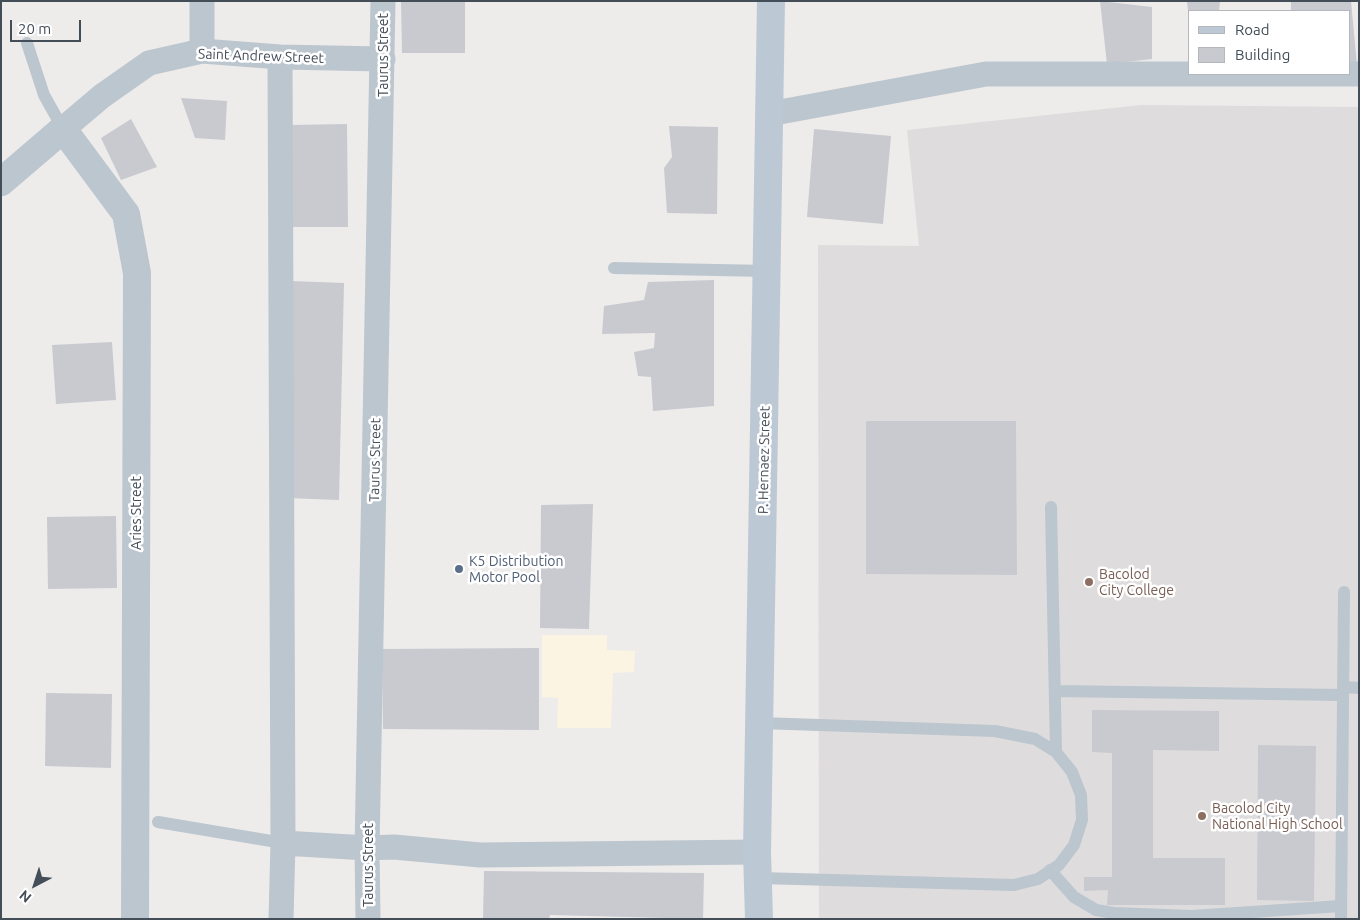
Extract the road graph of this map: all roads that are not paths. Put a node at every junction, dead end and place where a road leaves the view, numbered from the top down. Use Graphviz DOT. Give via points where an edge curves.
graph roads {
  1 [pos="202,1"];
  2 [pos="383,1"];
  3 [pos="771,1"];
  4 [pos="27,43"];
  5 [pos="202,51"];
  6 [pos="280,57"];
  7 [pos="383,59"];
  8 [pos="1188,74"];
  9 [pos="769,114"];
  10 [pos="63,129"];
  11 [pos="1,182"];
  12 [pos="614,268"];
  13 [pos="768,271"];
  14 [pos="1050,507"];
  15 [pos="1344,592"];
  16 [pos="1359,688"];
  17 [pos="1055,691"];
  18 [pos="1343,691"];
  19 [pos="760,723"];
  20 [pos="1056,752"];
  21 [pos="158,822"];
  22 [pos="283,843"];
  23 [pos="367,848"];
  24 [pos="758,865"];
  25 [pos="1050,870"];
  26 [pos="1341,912"];
  27 [pos="134,919"];
  28 [pos="281,919"];
  29 [pos="368,919"];
  30 [pos="759,919"];
  1 -- 5 [label="street"];
  2 -- 7 [label="street, Taurus Street"];
  3 -- 9 [label="main road, P. Hernaez Street"];
  4 -- 10 [label="lane" via="44,96"];
  5 -- 6 [label="street, Saint Andrew Street"];
  5 -- 10 [label="street, Saint Andrew Street" via="150,63 102,96"];
  6 -- 7 [label="street, Saint Andrew Street"];
  6 -- 22 [label="street"];
  7 -- 23 [label="street, Taurus Street"];
  8 -- 9 [label="street" via="986,74"];
  9 -- 13 [label="main road, P. Hernaez Street"];
  10 -- 11 [label="street, Saint Andrew Street"];
  10 -- 27 [label="street, Aries Street" via="126,214 137,273"];
  12 -- 13 [label="lane"];
  13 -- 19 [label="main road, P. Hernaez Street"];
  14 -- 17 [label="lane"];
  15 -- 18 [label="lane"];
  16 -- 18 [label="lane"];
  17 -- 18 [label="lane"];
  17 -- 20 [label="lane"];
  18 -- 26 [label="lane"];
  19 -- 20 [label="lane" via="995,731 1035,739"];
  19 -- 24 [label="main road, P. Hernaez Street"];
  20 -- 25 [label="lane" via="1072,772 1081,795 1082,820 1074,844 1059,865"];
  21 -- 22 [label="lane"];
  22 -- 23 [label="street"];
  22 -- 28 [label="street"];
  23 -- 24 [label="street"];
  23 -- 29 [label="street, Taurus Street"];
  24 -- 25 [label="lane" via="1014,885 1038,878"];
  24 -- 30 [label="main road, P. Hernaez Street"];
  25 -- 26 [label="lane" via="1074,897 1096,910 1114,913 1192,916"];
}
